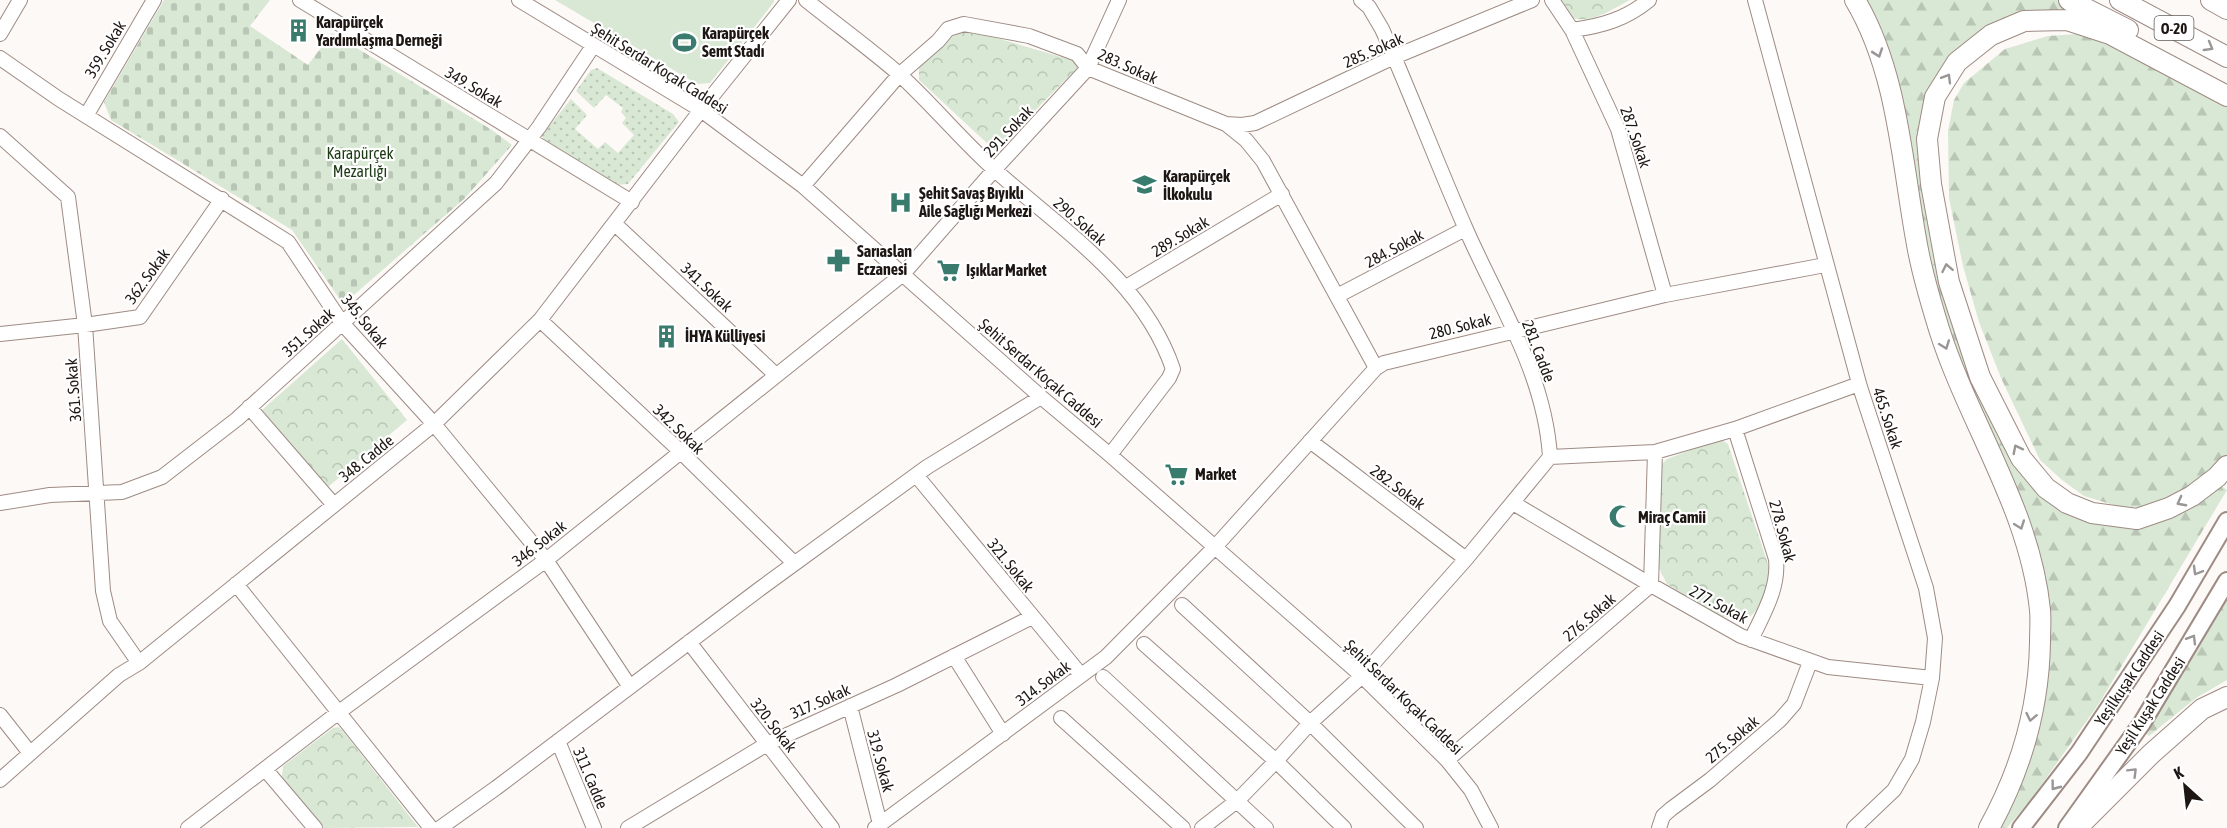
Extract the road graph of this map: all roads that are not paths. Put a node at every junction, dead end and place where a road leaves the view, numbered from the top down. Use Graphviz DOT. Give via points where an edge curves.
graph roads {
  1 [pos="20,0"];
  2 [pos="154,0"];
  3 [pos="300,0"];
  4 [pos="519,0"];
  5 [pos="789,0"];
  6 [pos="806,0"];
  7 [pos="1119,0"];
  8 [pos="1361,0"];
  9 [pos="1532,0"];
  10 [pos="1552,0"];
  11 [pos="1649,0"];
  12 [pos="1755,0"];
  13 [pos="1855,0"];
  14 [pos="2069,0"];
  15 [pos="2120,0"];
  16 [pos="2211,0"];
  17 [pos="318,5"];
  18 [pos="2227,9"];
  19 [pos="1572,30"];
  20 [pos="0,34"];
  21 [pos="593,46"];
  22 [pos="1394,57"];
  23 [pos="2227,57"];
  24 [pos="0,58"];
  25 [pos="1088,68"];
  26 [pos="899,75"];
  27 [pos="2227,84"];
  28 [pos="2227,96"];
  29 [pos="700,110"];
  30 [pos="86,116"];
  31 [pos="1255,123"];
  32 [pos="1226,124"];
  33 [pos="0,136"];
  34 [pos="529,140"];
  35 [pos="1257,152"];
  36 [pos="994,170"];
  37 [pos="803,186"];
  38 [pos="1281,194"];
  39 [pos="222,200"];
  40 [pos="632,202"];
  41 [pos="615,224"];
  42 [pos="1466,229"];
  43 [pos="1825,264"];
  44 [pos="903,274"];
  45 [pos="1126,287"];
  46 [pos="1665,295"];
  47 [pos="1337,296"];
  48 [pos="540,320"];
  49 [pos="342,323"];
  50 [pos="85,325"];
  51 [pos="1514,330"];
  52 [pos="0,334"];
  53 [pos="1376,368"];
  54 [pos="776,375"];
  55 [pos="1859,384"];
  56 [pos="1041,397"];
  57 [pos="249,407"];
  58 [pos="434,424"];
  59 [pos="1735,429"];
  60 [pos="1310,441"];
  61 [pos="680,451"];
  62 [pos="1656,452"];
  63 [pos="1110,455"];
  64 [pos="1550,456"];
  65 [pos="2227,466"];
  66 [pos="916,475"];
  67 [pos="97,493"];
  68 [pos="0,503"];
  69 [pos="1513,503"];
  70 [pos="334,505"];
  71 [pos="2227,521"];
  72 [pos="1215,547"];
  73 [pos="1466,559"];
  74 [pos="546,560"];
  75 [pos="794,563"];
  76 [pos="2227,581"];
  77 [pos="236,585"];
  78 [pos="1651,585"];
  79 [pos="1182,605"];
  80 [pos="1032,617"];
  81 [pos="1751,640"];
  82 [pos="689,642"];
  83 [pos="1144,644"];
  84 [pos="954,656"];
  85 [pos="1810,662"];
  86 [pos="139,663"];
  87 [pos="1081,675"];
  88 [pos="1362,676"];
  89 [pos="1103,677"];
  90 [pos="1932,678"];
  91 [pos="630,687"];
  92 [pos="2227,697"];
  93 [pos="849,706"];
  94 [pos="339,712"];
  95 [pos="0,715"];
  96 [pos="1061,718"];
  97 [pos="1310,723"];
  98 [pos="1003,734"];
  99 [pos="558,741"];
  100 [pos="767,744"];
  101 [pos="30,753"];
  102 [pos="1447,760"];
  103 [pos="1276,761"];
  104 [pos="265,769"];
  105 [pos="0,780"];
  106 [pos="1238,800"];
  107 [pos="878,826"];
  108 [pos="1206,827"];
  109 [pos="188,828"];
  110 [pos="315,828"];
  111 [pos="431,828"];
  112 [pos="440,828"];
  113 [pos="594,828"];
  114 [pos="628,828"];
  115 [pos="832,828"];
  116 [pos="1183,828"];
  117 [pos="1266,828"];
  118 [pos="1344,828"];
  119 [pos="1416,828"];
  120 [pos="1491,828"];
  121 [pos="1659,828"];
  122 [pos="1854,828"];
  123 [pos="1989,828"];
  124 [pos="2021,828"];
  125 [pos="2067,828"];
  126 [pos="2077,828"];
  1 -- 20 [label="street"];
  2 -- 30 [label="street, 359. Sokak"];
  3 -- 17 [label="street, 349. Sokak"];
  4 -- 21 [label="street, Şehit Serdar Koçak Caddesi"];
  5 -- 29 [label="street"];
  6 -- 26 [label="street, 290. Sokak"];
  7 -- 25 [label="street, 291. Sokak"];
  8 -- 22 [label="street, 281. Cadde" via="1377,20"];
  9 -- 22 [label="street, 285. Sokak"];
  10 -- 19 [label="street, 287. Sokak"];
  11 -- 19 [label="street" via="1618,20"];
  12 -- 43 [label="street, 465. Sokak"];
  13 -- 123 [label="highway, one-way" via="1867,19 1886,76 1918,251 1939,329 2027,543 2041,611 2040,667 2027,735 2018,769"];
  14 -- 27 [label="highway"];
  15 -- 23 [label="highway, O-20, one-way"];
  16 -- 18 [label="highway, O-20"];
  17 -- 34 [label="street, 349. Sokak"];
  19 -- 46 [label="street, 287. Sokak" via="1618,129"];
  21 -- 29 [label="street, Şehit Serdar Koçak Caddesi"];
  21 -- 34 [label="street, 351. Sokak"];
  22 -- 31 [label="street, 285. Sokak"];
  22 -- 42 [label="street, 281. Cadde"];
  24 -- 30 [label="street, 345. Sokak"];
  25 -- 26 [label="street, 283. Sokak" via="1077,54 1029,36 964,24 948,29"];
  25 -- 32 [label="street, 283. Sokak"];
  25 -- 36 [label="street, 291. Sokak"];
  26 -- 36 [label="street, 290. Sokak"];
  26 -- 37 [label="street, 283. Sokak"];
  65 -- 28 [label="highway, one-way" via="2192,496 2137,519 2092,513 2067,503 2046,488 2021,458 1980,377 1949,282 1927,139 1935,97 1957,62 1991,35 2024,21 2067,20 2110,34"];
  29 -- 37 [label="street, Şehit Serdar Koçak Caddesi"];
  29 -- 40 [label="street, 348. Cadde"];
  30 -- 39 [label="street, 345. Sokak"];
  31 -- 32 [label="street, 285. Sokak"];
  31 -- 35 [label="street"];
  32 -- 35 [label="street, 283. Sokak"];
  33 -- 50 [label="street, 361. Sokak" via="68,197"];
  34 -- 40 [label="street, 349. Sokak"];
  34 -- 49 [label="street, 351. Sokak" via="496,183"];
  35 -- 38 [label="street, 283. Sokak"];
  36 -- 44 [label="street, 291. Sokak"];
  36 -- 45 [label="street, 290. Sokak"];
  37 -- 44 [label="street, Şehit Serdar Koçak Caddesi"];
  38 -- 45 [label="street, 289. Sokak"];
  38 -- 47 [label="street, 283. Sokak"];
  39 -- 49 [label="street, 345. Sokak" via="288,242"];
  39 -- 50 [label="street, 362. Sokak" via="140,316"];
  40 -- 41 [label="street, 348. Cadde"];
  41 -- 48 [label="street, 348. Cadde"];
  41 -- 54 [label="street, 341. Sokak"];
  42 -- 47 [label="street, 284. Sokak"];
  42 -- 51 [label="street, 281. Cadde"];
  43 -- 46 [label="street, 280. Sokak"];
  43 -- 55 [label="street, 465. Sokak"];
  44 -- 54 [label="street, 346. Sokak"];
  44 -- 56 [label="street, Şehit Serdar Koçak Caddesi"];
  45 -- 63 [label="street, 290. Sokak" via="1143,308 1173,369"];
  46 -- 51 [label="street, 280. Sokak"];
  47 -- 53 [label="street, 283. Sokak"];
  48 -- 58 [label="street, 348. Cadde"];
  48 -- 61 [label="street, 342. Sokak"];
  49 -- 57 [label="street, 351. Sokak"];
  49 -- 58 [label="street, 345. Sokak"];
  50 -- 52 [label="street, 362. Sokak"];
  50 -- 67 [label="street, 361. Sokak"];
  51 -- 53 [label="street, 280. Sokak" via="1396,359"];
  51 -- 64 [label="street, 281. Cadde" via="1536,386"];
  53 -- 60 [label="street, 280. Sokak"];
  54 -- 61 [label="street, 346. Sokak"];
  55 -- 59 [label="street"];
  55 -- 90 [label="street, 465. Sokak" via="1926,588 1935,638"];
  56 -- 63 [label="street, Şehit Serdar Koçak Caddesi"];
  56 -- 66 [label="street"];
  57 -- 67 [label="street, 351. Sokak" via="162,477 122,492"];
  57 -- 70 [label="street"];
  58 -- 70 [label="street, 348. Cadde"];
  58 -- 74 [label="street, 345. Sokak"];
  59 -- 62 [label="street"];
  59 -- 81 [label="street, 278. Sokak" via="1777,569 1774,590"];
  60 -- 72 [label="street, 280. Sokak"];
  60 -- 73 [label="street, 282. Sokak"];
  61 -- 74 [label="street, 346. Sokak"];
  61 -- 75 [label="street, 342. Sokak"];
  62 -- 64 [label="street"];
  62 -- 78 [label="street"];
  63 -- 72 [label="street, Şehit Serdar Koçak Caddesi"];
  64 -- 69 [label="street"];
  66 -- 75 [label="street"];
  66 -- 80 [label="street, 321. Sokak"];
  67 -- 68 [label="street, 351. Sokak"];
  67 -- 86 [label="street, 361. Sokak" via="103,591 110,621"];
  69 -- 73 [label="street"];
  69 -- 78 [label="street, 277. Sokak"];
  70 -- 77 [label="street, 348. Cadde"];
  71 -- 124 [label="main road, Yeşilkuşak Caddesi, one-way" via="2177,606 2086,743"];
  72 -- 87 [label="street, 314. Sokak" via="1106,657"];
  72 -- 88 [label="street, Şehit Serdar Koçak Caddesi"];
  73 -- 88 [label="street"];
  74 -- 91 [label="street, 345. Sokak"];
  74 -- 94 [label="street, 346. Sokak"];
  75 -- 82 [label="street"];
  125 -- 76 [label="main road, Yeşil Kuşak Caddesi, one-way" via="2142,723"];
  77 -- 86 [label="street, 348. Cadde"];
  77 -- 94 [label="street"];
  78 -- 81 [label="street, 277. Sokak"];
  78 -- 102 [label="street, 276. Sokak"];
  79 -- 97 [label="street"];
  80 -- 84 [label="street, 317. Sokak"];
  80 -- 87 [label="street, 321. Sokak"];
  81 -- 85 [label="street, 277. Sokak"];
  82 -- 91 [label="street"];
  82 -- 100 [label="street, 320. Sokak"];
  83 -- 103 [label="street"];
  84 -- 93 [label="street, 317. Sokak"];
  84 -- 98 [label="street"];
  85 -- 90 [label="street, 277. Sokak"];
  85 -- 121 [label="street, 275. Sokak" via="1794,704 1780,720 1663,816"];
  86 -- 101 [label="street, 348. Cadde" via="119,675"];
  87 -- 98 [label="street, 314. Sokak"];
  88 -- 97 [label="street"];
  88 -- 102 [label="street, Şehit Serdar Koçak Caddesi"];
  89 -- 106 [label="street"];
  90 -- 122 [label="street, 465. Sokak" via="1923,722 1905,774"];
  91 -- 99 [label="street"];
  126 -- 92 [label="highway, one-way" via="2202,709"];
  93 -- 100 [label="street, 317. Sokak"];
  93 -- 107 [label="street, 319. Sokak"];
  94 -- 104 [label="street, 346. Sokak"];
  94 -- 111 [label="street"];
  95 -- 101 [label="street"];
  96 -- 116 [label="street"];
  97 -- 103 [label="street"];
  97 -- 119 [label="street"];
  98 -- 107 [label="street, 314. Sokak"];
  99 -- 112 [label="street"];
  99 -- 113 [label="street, 311. Cadde"];
  100 -- 114 [label="street, 317. Sokak"];
  100 -- 115 [label="street, 320. Sokak"];
  101 -- 105 [label="street, 348. Cadde"];
  102 -- 120 [label="street, Şehit Serdar Koçak Caddesi" via="1471,790"];
  103 -- 106 [label="street"];
  103 -- 118 [label="street"];
  104 -- 109 [label="street, 346. Sokak"];
  104 -- 110 [label="street"];
  106 -- 108 [label="street"];
  106 -- 117 [label="street"];
}
